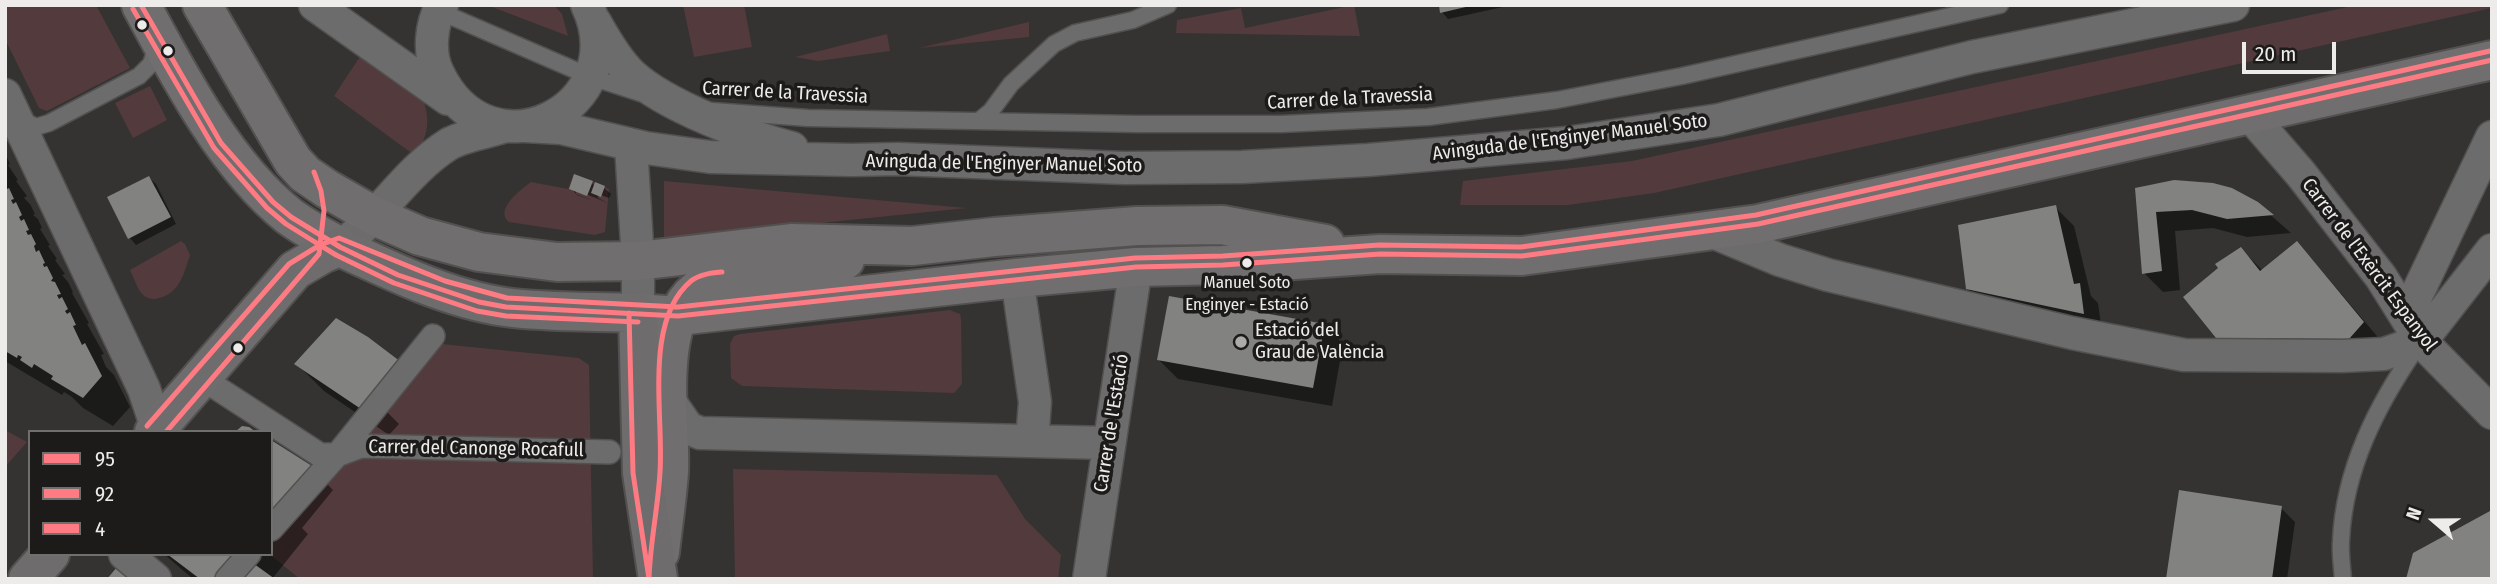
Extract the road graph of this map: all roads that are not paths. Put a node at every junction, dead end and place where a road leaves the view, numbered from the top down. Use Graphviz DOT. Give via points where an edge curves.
graph roads {
  1 [pos="202,5"];
  2 [pos="315,5"];
  3 [pos="1168,5"];
  4 [pos="2000,5"];
  5 [pos="2233,5"];
  6 [pos="435,7"];
  7 [pos="591,13"];
  8 [pos="150,21"];
  9 [pos="2492,60"];
  10 [pos="591,77"];
  11 [pos="10,105"];
  12 [pos="690,110"];
  13 [pos="466,111"];
  14 [pos="2249,114"];
  15 [pos="980,120"];
  16 [pos="515,126"];
  17 [pos="2492,137"];
  18 [pos="631,145"];
  19 [pos="852,160"];
  20 [pos="305,174"];
  21 [pos="374,216"];
  22 [pos="1708,230"];
  23 [pos="327,240"];
  24 [pos="912,246"];
  25 [pos="2492,250"];
  26 [pos="1380,254"];
  27 [pos="638,261"];
  28 [pos="1136,267"];
  29 [pos="1017,278"];
  30 [pos="638,313"];
  31 [pos="678,316"];
  32 [pos="2414,328"];
  33 [pos="433,336"];
  34 [pos="200,377"];
  35 [pos="668,399"];
  36 [pos="2491,410"];
  37 [pos="156,430"];
  38 [pos="1032,441"];
  39 [pos="1109,443"];
  40 [pos="609,452"];
  41 [pos="337,455"];
  42 [pos="273,527"];
  43 [pos="48,556"];
  44 [pos="127,556"];
  45 [pos="247,556"];
  46 [pos="658,573"];
  47 [pos="28,579"];
  48 [pos="155,579"];
  49 [pos="227,579"];
  50 [pos="1089,579"];
  51 [pos="2343,579"];
  1 -- 20 [label="main road"];
  2 -- 13 [label="street"];
  3 -- 15 [label="lane" via="1133,20 1075,33 1054,44"];
  4 -- 15 [label="lane, Carrer de la Travessia" via="1682,76 1557,100 1428,117 1236,124"];
  5 -- 19 [label="street, Avinguda de l'Enginyer Manuel Soto" via="1972,57 1719,120 1567,143 1242,167"];
  6 -- 10 [label="lane, Carrer de la Travessia"];
  6 -- 13 [label="street" via="434,66 446,91"];
  7 -- 10 [label="street" via="597,49"];
  7 -- 12 [label="street, Avinguda de l'Enginyer Manuel Soto" via="605,41 631,74"];
  8 -- 11 [label="lane" via="156,50 139,76 37,127 25,123"];
  8 -- 23 [label="main road" via="221,143 273,202"];
  9 -- 14 [label="main road"];
  10 -- 12 [label="lane, Carrer de la Travessia"];
  10 -- 16 [label="street" via="575,101 552,118"];
  11 -- 37 [label="street" via="144,389"];
  12 -- 15 [label="lane, Carrer de la Travessia" via="808,118"];
  12 -- 19 [label="street, Avinguda de l'Enginyer Manuel Soto" via="790,148"];
  13 -- 16 [label="street" via="485,122"];
  14 -- 22 [label="main road" via="1758,224"];
  14 -- 32 [label="street, Carrer de l'Exèrcit Espanyol" via="2381,277"];
  16 -- 18 [label="street, Avinguda de l'Enginyer Manuel Soto" via="561,128"];
  16 -- 21 [label="street" via="451,143 414,173"];
  17 -- 32 [label="street"];
  18 -- 19 [label="street, Avinguda de l'Enginyer Manuel Soto" via="710,157"];
  18 -- 27 [label="street"];
  20 -- 21 [label="main road"];
  20 -- 23 [label="main road"];
  21 -- 23 [label="street" via="359,233"];
  21 -- 27 [label="main road" via="420,236 479,253 558,262"];
  22 -- 26 [label="main road" via="1522,256"];
  22 -- 32 [label="street" via="1828,275 2184,355 2384,354"];
  23 -- 30 [label="main road" via="397,275 479,302"];
  23 -- 34 [label="main road" via="324,253 295,270"];
  24 -- 26 [label="main road" via="1137,226 1222,225"];
  24 -- 27 [label="main road" via="791,243"];
  24 -- 31 [label="main road" via="710,283 687,299"];
  25 -- 32 [label="street"];
  26 -- 28 [label="main road"];
  27 -- 30 [label="street"];
  28 -- 29 [label="main road"];
  28 -- 39 [label="street, Carrer de l'Estació"];
  29 -- 31 [label="main road"];
  29 -- 38 [label="street" via="1035,402"];
  30 -- 31 [label="main road"];
  30 -- 46 [label="main road" via="642,473"];
  31 -- 35 [label="main road" via="669,353"];
  32 -- 36 [label="street, Carrer de l'Exèrcit Espanyol"];
  32 -- 51 [label="lane" via="2357,459 2340,543"];
  33 -- 41 [label="street"];
  34 -- 37 [label="main road"];
  34 -- 41 [label="street" via="320,455"];
  35 -- 38 [label="street" via="688,428 700,433"];
  35 -- 46 [label="main road" via="669,471"];
  38 -- 39 [label="street"];
  39 -- 50 [label="street, Carrer de l'Estació"];
  40 -- 41 [label="street, Carrer del Canonge Rocafull" via="361,446"];
  41 -- 42 [label="street"];
  43 -- 47 [label="main road"];
  44 -- 48 [label="street"];
  45 -- 49 [label="street"];
}
